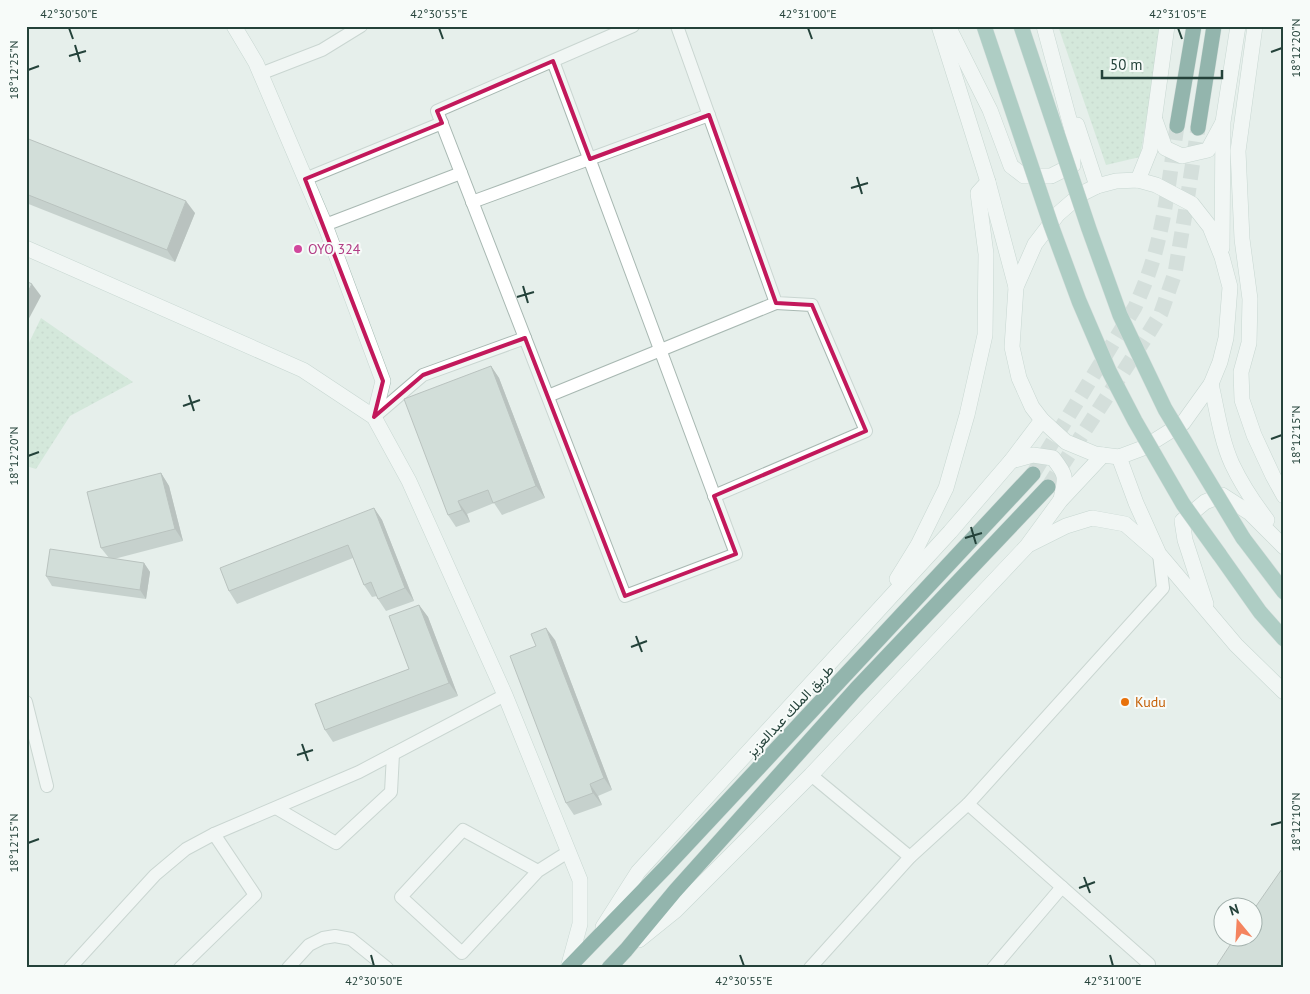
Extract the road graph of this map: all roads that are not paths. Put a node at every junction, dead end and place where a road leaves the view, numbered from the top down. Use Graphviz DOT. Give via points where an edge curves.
graph roads {
  1 [pos="234,26"];
  2 [pos="361,26"];
  3 [pos="633,26"];
  4 [pos="677,26"];
  5 [pos="939,26"];
  6 [pos="948,26"];
  7 [pos="984,26"];
  8 [pos="1021,26"];
  9 [pos="1044,26"];
  10 [pos="1167,26"];
  11 [pos="1194,26"];
  12 [pos="1214,26"];
  13 [pos="1238,26"];
  14 [pos="1255,26"];
  15 [pos="553,61"];
  16 [pos="260,74"];
  17 [pos="709,115"];
  18 [pos="1154,116"];
  19 [pos="1223,122"];
  20 [pos="442,123"];
  21 [pos="1177,126"];
  22 [pos="1198,128"];
  23 [pos="590,159"];
  24 [pos="461,173"];
  25 [pos="305,179"];
  26 [pos="1138,180"];
  27 [pos="988,182"];
  28 [pos="1097,186"];
  29 [pos="472,202"];
  30 [pos="325,225"];
  31 [pos="26,248"];
  32 [pos="1222,258"];
  33 [pos="1016,287"];
  34 [pos="776,303"];
  35 [pos="525,338"];
  36 [pos="660,350"];
  37 [pos="1212,384"];
  38 [pos="548,396"];
  39 [pos="374,417"];
  40 [pos="1042,420"];
  41 [pos="1103,455"];
  42 [pos="1119,457"];
  43 [pos="1011,461"];
  44 [pos="1032,474"];
  45 [pos="1048,487"];
  46 [pos="714,496"];
  47 [pos="1284,496"];
  48 [pos="1060,501"];
  49 [pos="1284,544"];
  50 [pos="1027,546"];
  51 [pos="1284,547"];
  52 [pos="1159,554"];
  53 [pos="1284,592"];
  54 [pos="880,608"];
  55 [pos="1208,612"];
  56 [pos="1284,639"];
  57 [pos="1284,692"];
  58 [pos="505,695"];
  59 [pos="26,702"];
  60 [pos="393,754"];
  61 [pos="811,775"];
  62 [pos="47,786"];
  63 [pos="968,804"];
  64 [pos="276,808"];
  65 [pos="214,834"];
  66 [pos="568,852"];
  67 [pos="910,857"];
  68 [pos="538,871"];
  69 [pos="1062,886"];
  70 [pos="593,942"];
  71 [pos="626,950"];
  72 [pos="613,966"];
  73 [pos="70,968"];
  74 [pos="180,968"];
  75 [pos="288,968"];
  76 [pos="387,968"];
  77 [pos="568,968"];
  78 [pos="810,968"];
  79 [pos="993,968"];
  80 [pos="1146,968"];
  1 -- 16 [label="main road"];
  2 -- 16 [label="street" via="322,50"];
  3 -- 15 [label="street"];
  4 -- 17 [label="street"];
  5 -- 27 [label="main road"];
  6 -- 9 [label="main road" via="990,110 1011,166 1024,176 1051,176 1073,165 1072,130"];
  7 -- 56 [label="main road, bridge" via="1078,301 1109,371 1183,504 1260,612"];
  8 -- 53 [label="main road, bridge" via="1120,315 1165,409 1243,538"];
  9 -- 28 [label="main road"];
  10 -- 18 [label="main road"];
  11 -- 21 [label="highway"];
  12 -- 22 [label="highway"];
  13 -- 19 [label="main road"];
  14 -- 47 [label="main road" via="1238,152 1242,240 1250,299 1249,343 1241,372 1242,400 1254,435"];
  15 -- 20 [label="street" via="437,111"];
  15 -- 23 [label="street"];
  16 -- 25 [label="main road"];
  17 -- 23 [label="street"];
  17 -- 34 [label="street"];
  18 -- 19 [label="main road" via="1165,148 1182,156 1208,150"];
  18 -- 26 [label="main road" via="1150,150"];
  19 -- 32 [label="main road"];
  20 -- 24 [label="street"];
  20 -- 25 [label="street"];
  23 -- 29 [label="street"];
  23 -- 36 [label="street"];
  24 -- 29 [label="street"];
  24 -- 30 [label="street"];
  25 -- 30 [label="main road"];
  26 -- 28 [label="main road"];
  26 -- 32 [label="main road" via="1156,185 1192,204 1210,227"];
  27 -- 33 [label="main road"];
  27 -- 54 [label="main road" via="978,193 986,254 985,336 967,415 946,488 918,545"];
  28 -- 33 [label="main road" via="1081,194 1058,214 1035,244"];
  29 -- 35 [label="street"];
  30 -- 39 [label="main road" via="383,380"];
  31 -- 39 [label="main road" via="303,370"];
  32 -- 37 [label="main road" via="1230,288 1226,338"];
  33 -- 40 [label="main road" via="1012,347 1019,378 1032,407"];
  34 -- 36 [label="street"];
  34 -- 46 [label="street" via="812,305 866,431"];
  35 -- 38 [label="street"];
  35 -- 39 [label="street" via="423,375"];
  36 -- 38 [label="street"];
  36 -- 46 [label="street"];
  37 -- 42 [label="main road" via="1183,423 1143,448"];
  37 -- 49 [label="main road" via="1220,426 1232,463 1255,504"];
  38 -- 46 [label="street" via="626,596 736,554"];
  39 -- 58 [label="main road" via="409,481"];
  40 -- 41 [label="main road" via="1066,442"];
  40 -- 43 [label="main road"];
  41 -- 42 [label="main road"];
  41 -- 48 [label="main road"];
  42 -- 52 [label="main road"];
  43 -- 48 [label="main road" via="1033,455 1053,458 1064,472"];
  43 -- 54 [label="main road"];
  44 -- 70 [label="highway, طريق الملك عبدالعزيز"];
  45 -- 71 [label="highway" via="856,689"];
  48 -- 50 [label="main road"];
  50 -- 52 [label="main road" via="1066,526 1092,518 1125,524"];
  50 -- 61 [label="main road"];
  51 -- 55 [label="main road" via="1250,513 1222,495 1206,502 1182,521"];
  52 -- 55 [label="main road"];
  52 -- 63 [label="street" via="1163,588"];
  54 -- 70 [label="main road" via="638,872"];
  55 -- 57 [label="main road"];
  58 -- 60 [label="street"];
  58 -- 66 [label="main road"];
  59 -- 62 [label="street"];
  60 -- 64 [label="street"];
  60 -- 64 [label="street" via="391,792 336,843"];
  61 -- 67 [label="street"];
  61 -- 71 [label="main road" via="674,911"];
  63 -- 67 [label="street"];
  63 -- 69 [label="street"];
  64 -- 65 [label="street"];
  65 -- 73 [label="street" via="186,849 155,875"];
  65 -- 74 [label="street" via="255,895"];
  66 -- 68 [label="street"];
  66 -- 77 [label="main road" via="580,880 580,924"];
  67 -- 78 [label="street"];
  68 -- 68 [label="street" via="464,830 400,897 462,953"];
  69 -- 79 [label="street"];
  69 -- 80 [label="street" via="1149,964"];
  70 -- 77 [label="highway, طريق الملك عبدالعزيز"];
  71 -- 72 [label="highway"];
  75 -- 76 [label="street" via="309,945 335,936 351,940"];
}
